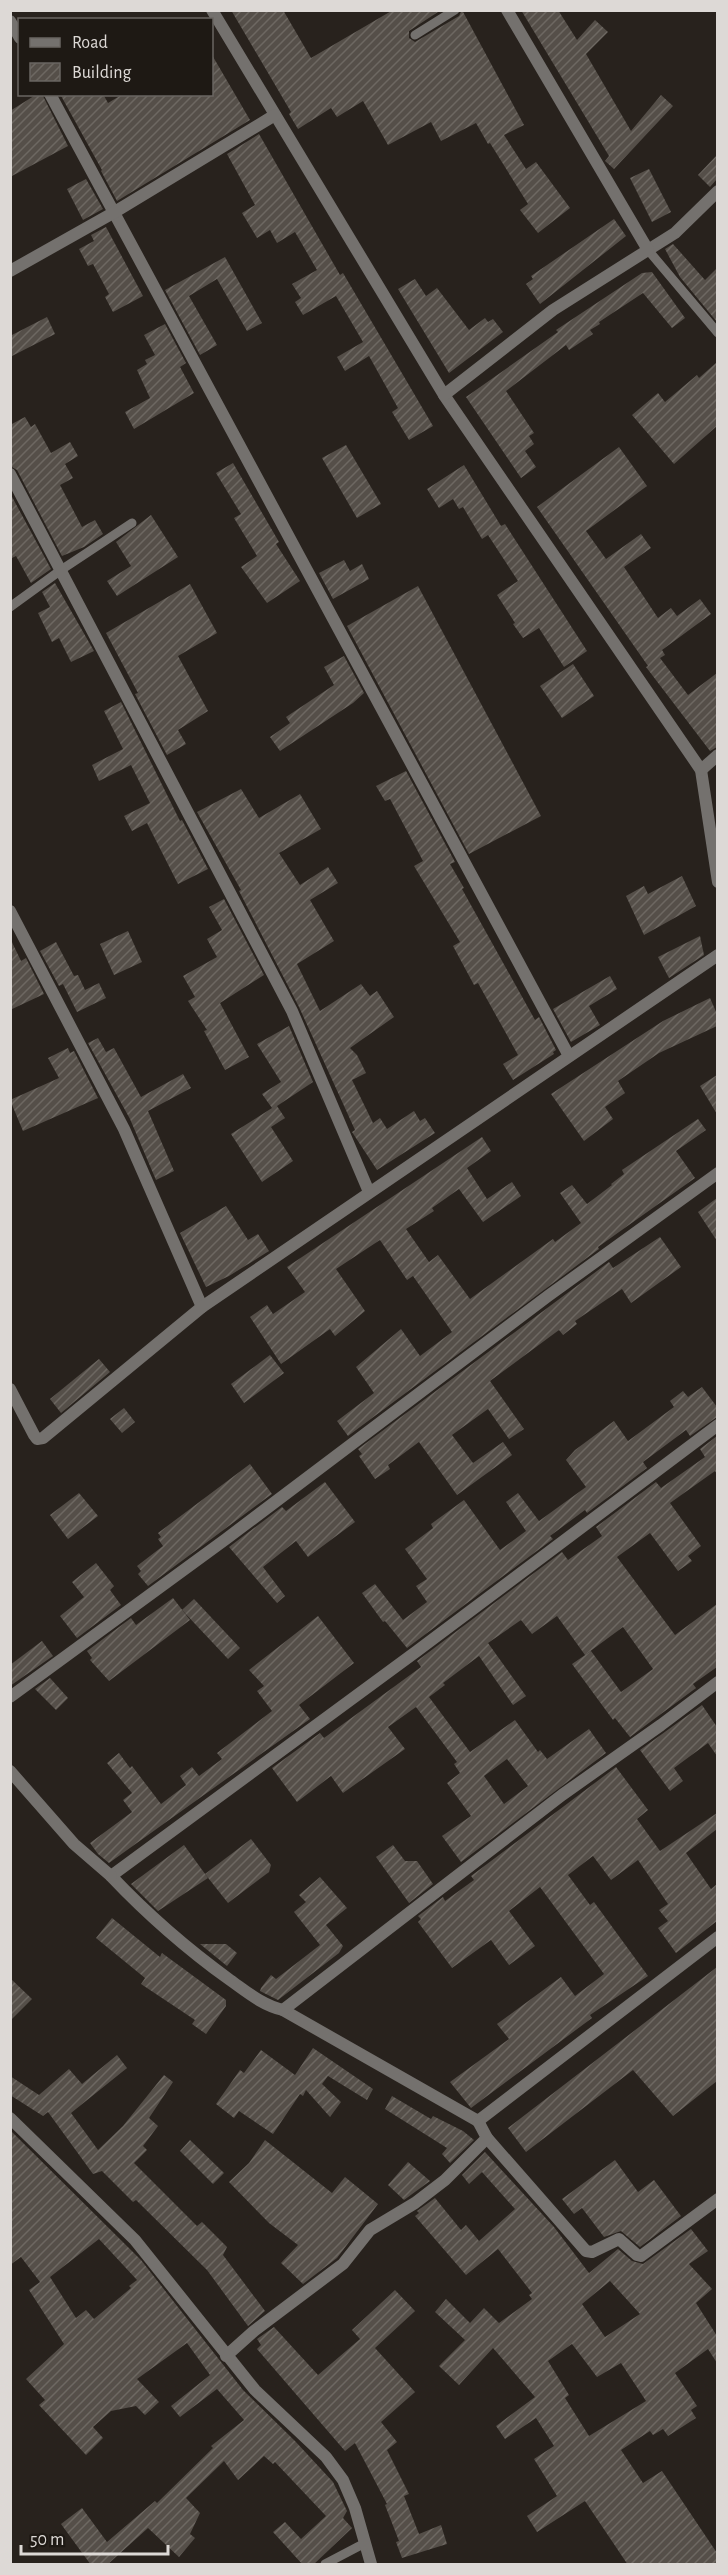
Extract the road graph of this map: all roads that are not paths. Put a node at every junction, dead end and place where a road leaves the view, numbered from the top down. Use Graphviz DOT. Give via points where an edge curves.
graph roads {
  1 [pos="212,10"];
  2 [pos="455,10"];
  3 [pos="507,10"];
  4 [pos="10,21"];
  5 [pos="18,35"];
  6 [pos="415,35"];
  7 [pos="51,96"];
  8 [pos="275,115"];
  9 [pos="717,190"];
  10 [pos="113,213"];
  11 [pos="648,250"];
  12 [pos="10,271"];
  13 [pos="717,333"];
  14 [pos="444,394"];
  15 [pos="10,474"];
  16 [pos="132,523"];
  17 [pos="61,570"];
  18 [pos="10,607"];
  19 [pos="717,755"];
  20 [pos="701,770"];
  21 [pos="717,882"];
  22 [pos="10,911"];
  23 [pos="717,955"];
  24 [pos="569,1056"];
  25 [pos="717,1173"];
  26 [pos="369,1192"];
  27 [pos="202,1307"];
  28 [pos="10,1389"];
  29 [pos="717,1425"];
  30 [pos="717,1682"];
  31 [pos="10,1697"];
  32 [pos="10,1772"];
  33 [pos="111,1876"];
  34 [pos="717,1937"];
  35 [pos="283,2010"];
  36 [pos="10,2118"];
  37 [pos="478,2121"];
  38 [pos="487,2138"];
  39 [pos="717,2199"];
  40 [pos="226,2356"];
  41 [pos="365,2543"];
  42 [pos="325,2565"];
  43 [pos="371,2565"];
  1 -- 8 [label="street"];
  2 -- 6 [label="lane"];
  3 -- 11 [label="street"];
  4 -- 5 [label="street"];
  7 -- 10 [label="street"];
  8 -- 10 [label="street"];
  8 -- 14 [label="street"];
  9 -- 11 [label="street" via="675,233"];
  10 -- 12 [label="street"];
  10 -- 24 [label="street"];
  11 -- 13 [label="lane"];
  11 -- 14 [label="street" via="554,309"];
  14 -- 20 [label="street"];
  15 -- 17 [label="street"];
  16 -- 17 [label="lane"];
  17 -- 18 [label="lane"];
  17 -- 26 [label="street" via="292,1011"];
  19 -- 20 [label="street"];
  20 -- 21 [label="street"];
  22 -- 27 [label="street" via="124,1128"];
  23 -- 24 [label="street"];
  24 -- 26 [label="street"];
  25 -- 31 [label="street"];
  26 -- 27 [label="street"];
  27 -- 28 [label="street" via="43,1438 34,1435"];
  29 -- 33 [label="street"];
  30 -- 35 [label="street" via="562,1795"];
  32 -- 33 [label="street" via="74,1844"];
  33 -- 35 [label="street" via="149,1916 195,1955 258,2000"];
  34 -- 37 [label="street"];
  35 -- 37 [label="street"];
  36 -- 40 [label="street" via="135,2240"];
  37 -- 38 [label="street"];
  38 -- 39 [label="street" via="586,2251 619,2239 642,2256"];
  38 -- 40 [label="street" via="445,2180 370,2230 342,2264"];
  40 -- 41 [label="street" via="255,2390 327,2457 343,2480"];
  41 -- 42 [label="lane"];
  41 -- 43 [label="street"];
}
